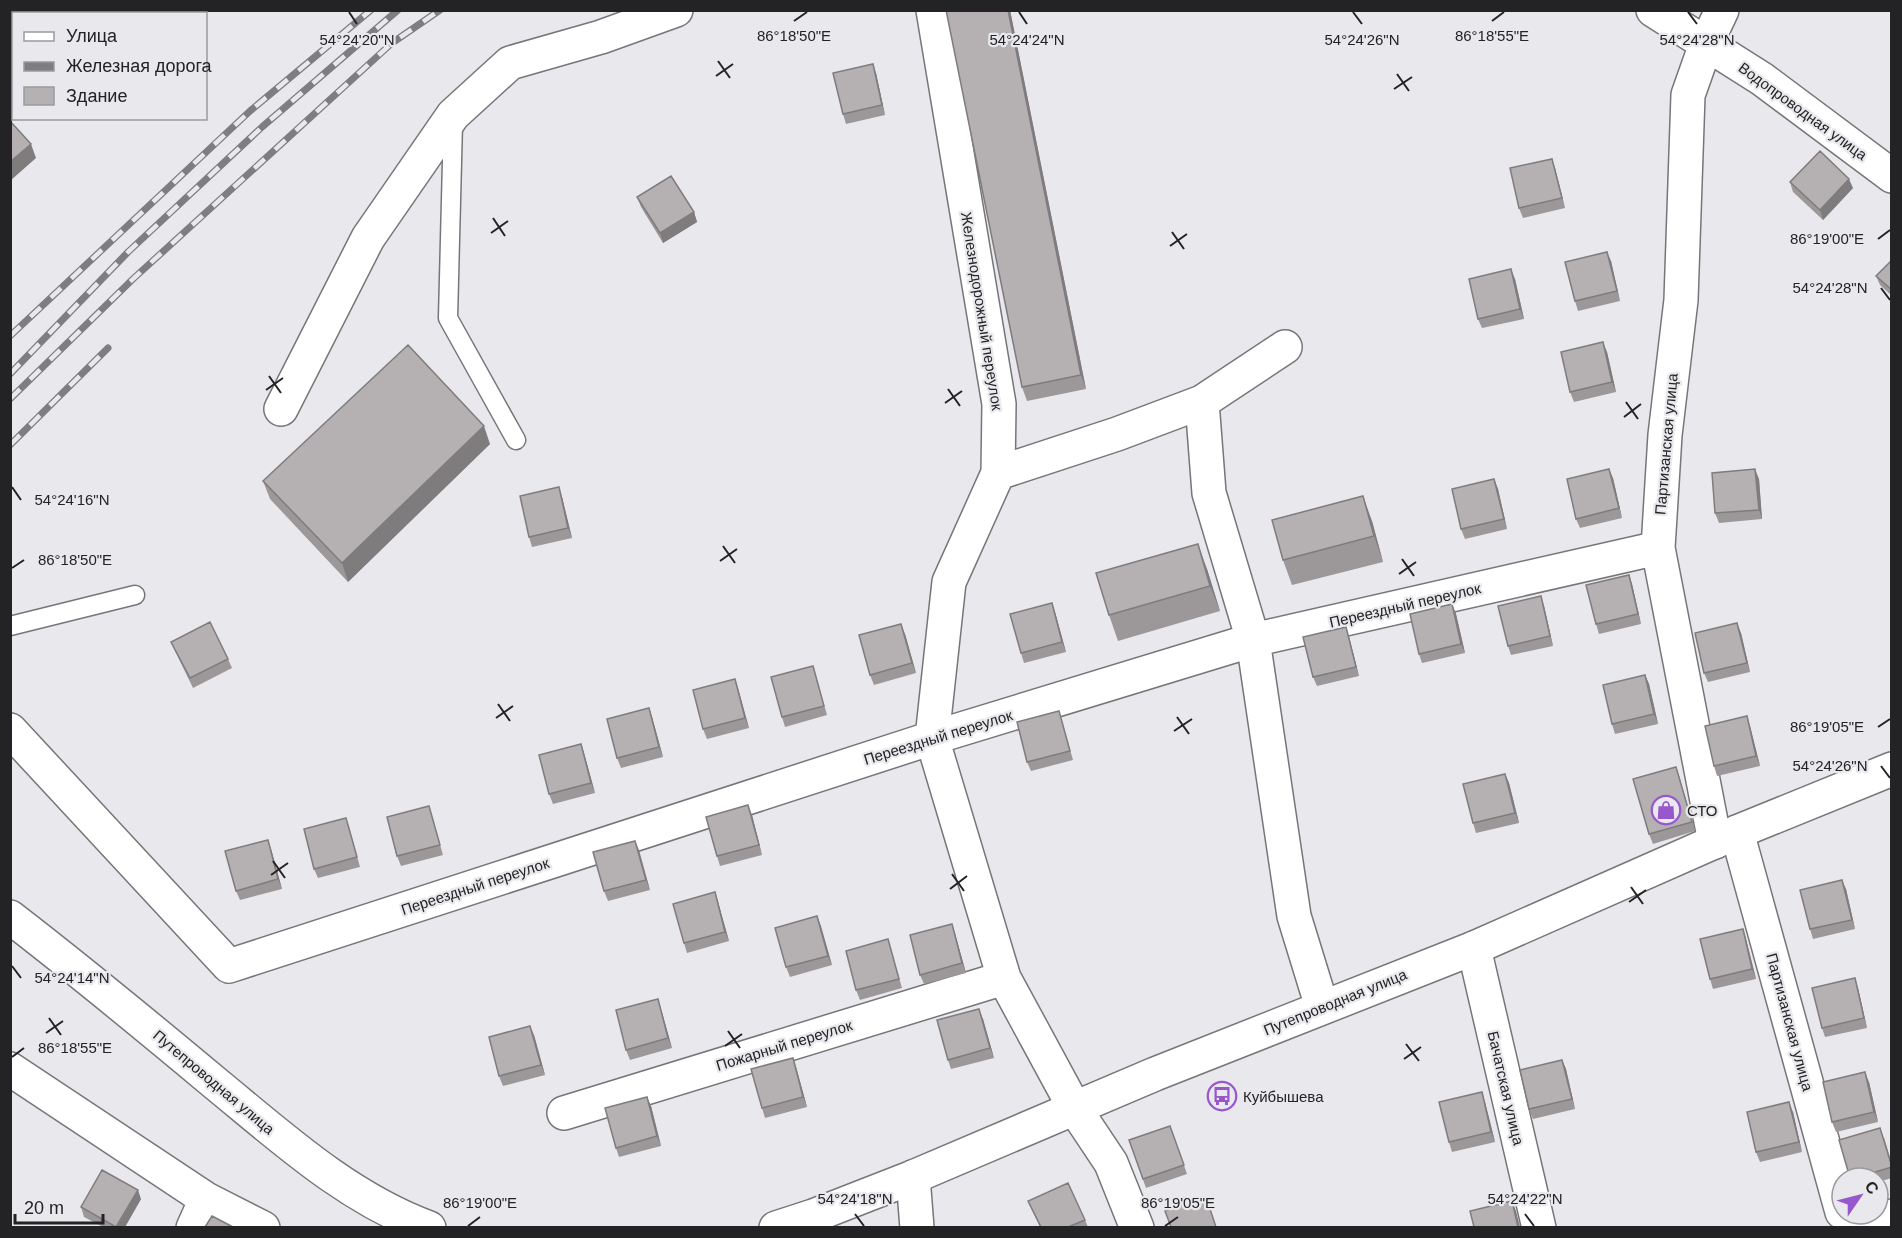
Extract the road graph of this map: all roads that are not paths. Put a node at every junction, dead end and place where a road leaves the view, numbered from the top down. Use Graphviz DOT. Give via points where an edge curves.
graph roads {
  1 [pos="676,10"];
  2 [pos="1653,10"];
  3 [pos="1722,10"];
  4 [pos="934,14"];
  5 [pos="1706,44"];
  6 [pos="453,115"];
  7 [pos="1892,176"];
  8 [pos="1285,347"];
  9 [pos="1202,402"];
  10 [pos="281,409"];
  11 [pos="516,440"];
  12 [pos="998,473"];
  13 [pos="1658,548"];
  14 [pos="135,595"];
  15 [pos="10,626"];
  16 [pos="1253,640"];
  17 [pos="10,730"];
  18 [pos="932,738"];
  19 [pos="1892,770"];
  20 [pos="1726,837"];
  21 [pos="10,917"];
  22 [pos="1474,948"];
  23 [pos="1004,978"];
  24 [pos="1322,1007"];
  25 [pos="10,1069"];
  26 [pos="1075,1109"];
  27 [pos="564,1113"];
  28 [pos="1830,1174"];
  29 [pos="913,1177"];
  30 [pos="199,1213"];
  31 [pos="1892,1216"];
  32 [pos="263,1227"];
  33 [pos="429,1227"];
  34 [pos="776,1227"];
  35 [pos="917,1227"];
  36 [pos="1137,1227"];
  37 [pos="1539,1227"];
  38 [pos="1852,1227"];
  1 -- 6 [label="street" via="510,63"];
  2 -- 5 [label="street, Водопроводная улица"];
  3 -- 5 [label="street, Партизанская улица"];
  4 -- 12 [label="street, Железнодорожный переулок" via="999,404"];
  5 -- 7 [label="street, Водопроводная улица" via="1762,79"];
  5 -- 13 [label="street, Партизанская улица" via="1688,95 1681,300 1665,435"];
  6 -- 10 [label="street" via="368,238"];
  6 -- 11 [label="lane" via="448,318"];
  8 -- 9 [label="street"];
  9 -- 12 [label="street"];
  9 -- 16 [label="street" via="1209,493"];
  12 -- 18 [label="street, Железнодорожный переулок" via="949,582"];
  13 -- 16 [label="street, Переездный переулок"];
  13 -- 20 [label="street, Партизанская улица"];
  14 -- 15 [label="lane"];
  16 -- 18 [label="street, Переездный переулок"];
  16 -- 24 [label="street" via="1294,916"];
  17 -- 18 [label="street, Переездный переулок" via="229,966"];
  18 -- 23 [label="street, Железнодорожный переулок"];
  19 -- 20 [label="street, Путепроводная улица"];
  20 -- 22 [label="street, Путепроводная улица"];
  20 -- 28 [label="street, Партизанская улица"];
  21 -- 33 [label="street, Путепроводная улица" via="298,1151 349,1188 407,1220"];
  22 -- 24 [label="street, Путепроводная улица"];
  22 -- 37 [label="street, Бачатская улица"];
  23 -- 26 [label="street, Железнодорожный переулок"];
  23 -- 27 [label="street, Пожарный переулок"];
  24 -- 26 [label="street, Путепроводная улица"];
  25 -- 30 [label="street"];
  26 -- 29 [label="street, Путепроводная улица"];
  26 -- 36 [label="street, Железнодорожный переулок" via="1111,1163"];
  29 -- 34 [label="street, Путепроводная улица"];
  29 -- 35 [label="street"];
  30 -- 32 [label="street"];
  31 -- 38 [label="street"];
}
